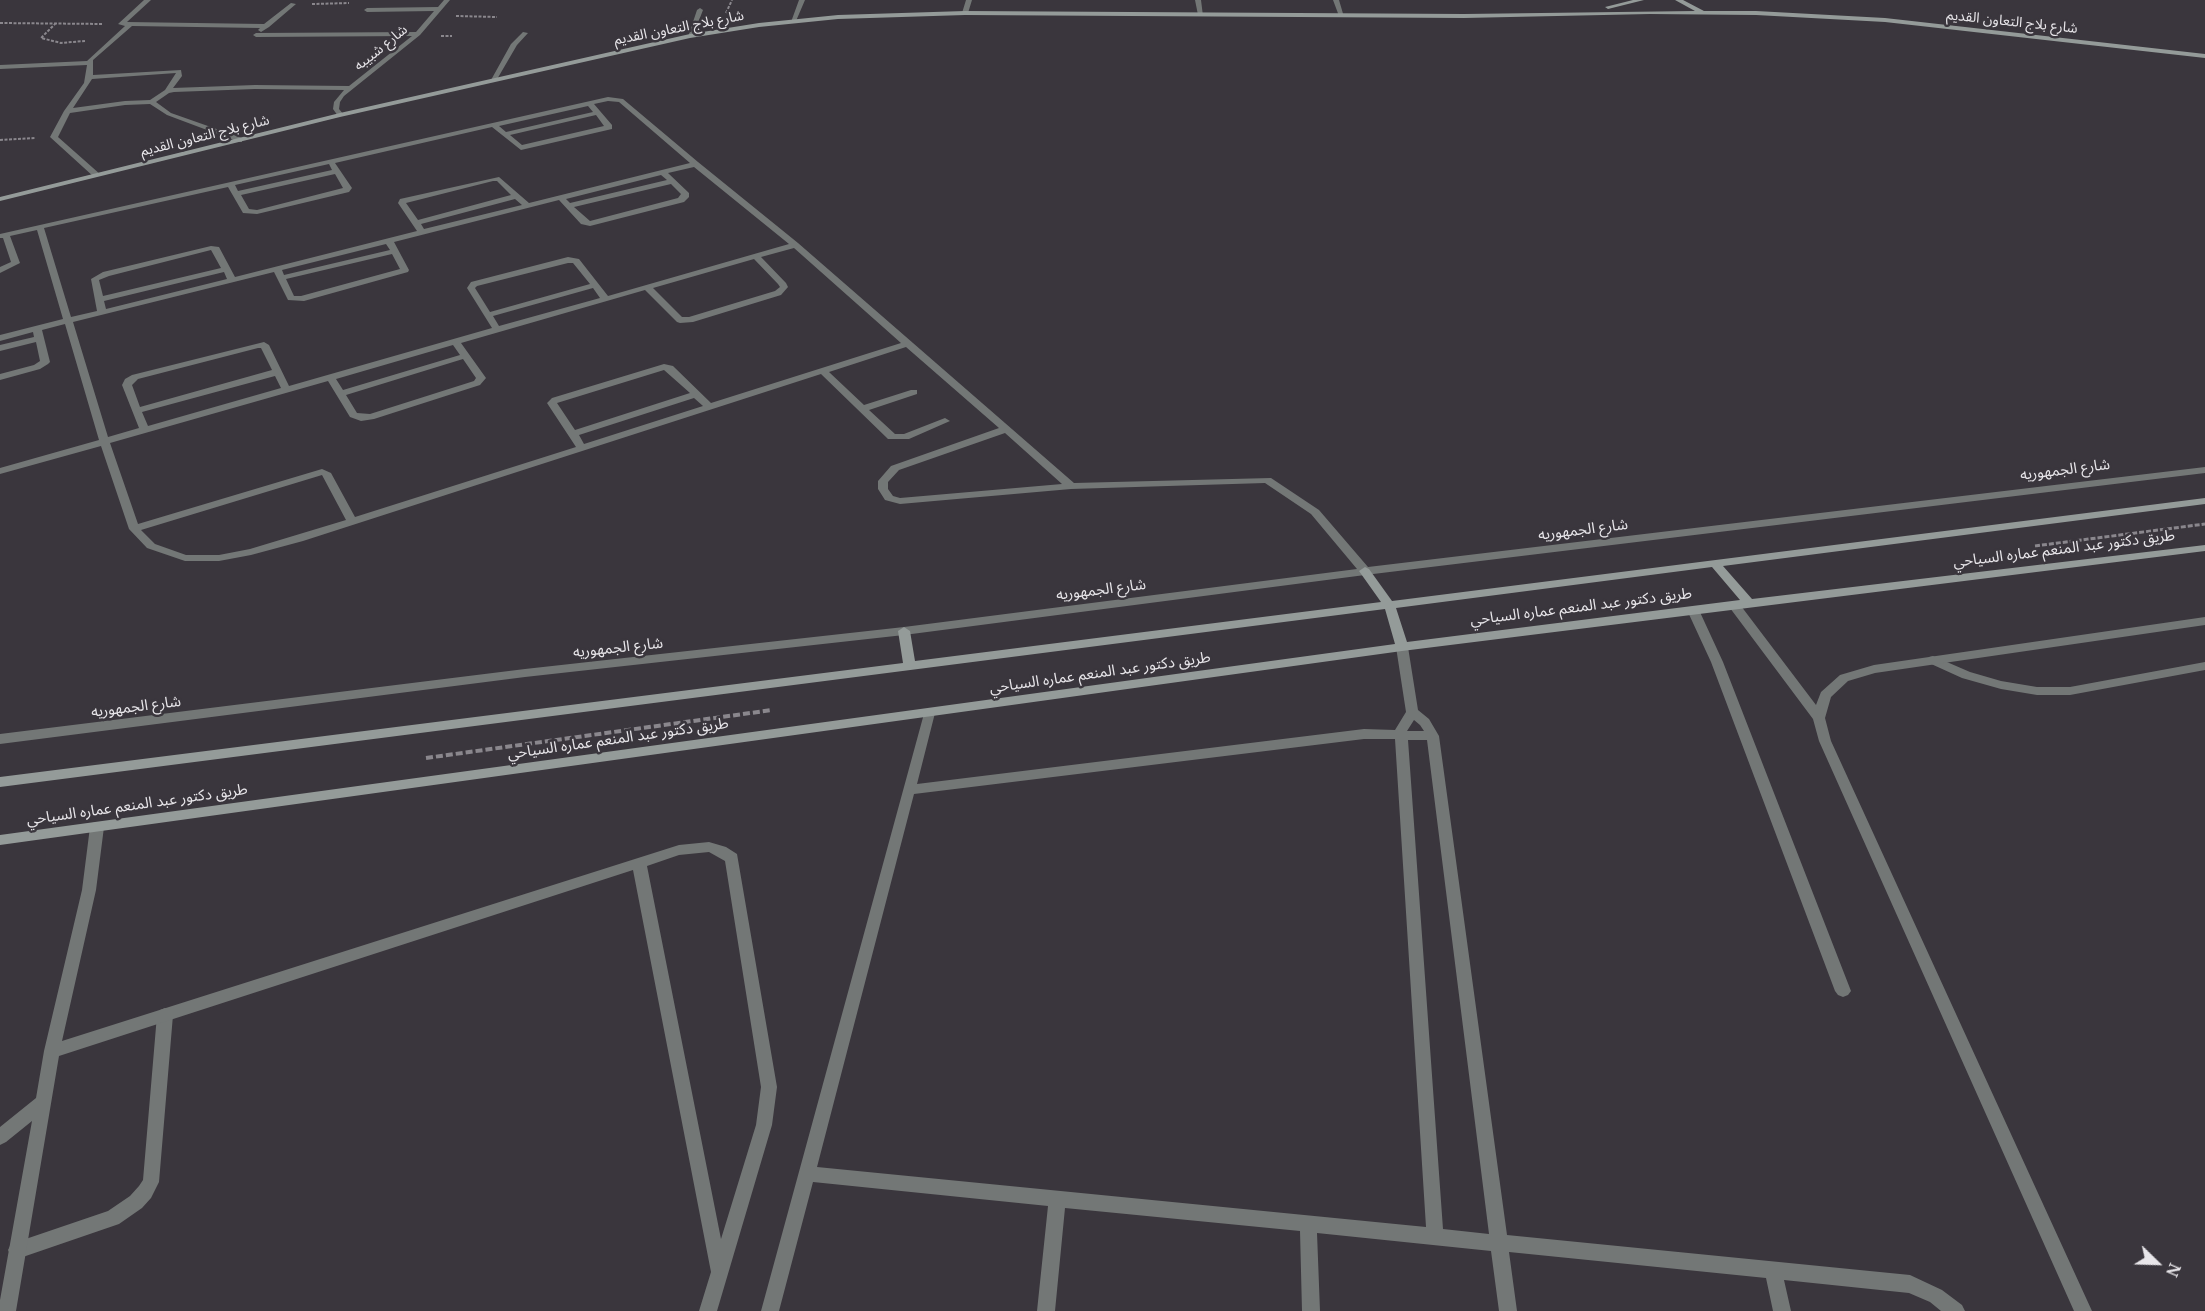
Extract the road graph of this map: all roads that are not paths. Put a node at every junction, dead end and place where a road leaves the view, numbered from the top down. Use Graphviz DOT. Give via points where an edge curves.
graph roads {
  1 [pos="148,0"];
  2 [pos="447,0"];
  3 [pos="802,0"];
  4 [pos="969,0"];
  5 [pos="1198,0"];
  6 [pos="1336,0"];
  7 [pos="1641,0"];
  8 [pos="1678,0"];
  9 [pos="293,4"];
  10 [pos="440,9"];
  11 [pos="367,10"];
  12 [pos="700,10"];
  13 [pos="1705,12"];
  14 [pos="965,13"];
  15 [pos="1551,14"];
  16 [pos="1201,15"];
  17 [pos="1342,16"];
  18 [pos="793,21"];
  19 [pos="130,24"];
  20 [pos="267,26"];
  21 [pos="525,33"];
  22 [pos="418,34"];
  23 [pos="690,36"];
  24 [pos="2205,56"];
  25 [pos="89,63"];
  26 [pos="0,67"];
  27 [pos="89,77"];
  28 [pos="494,80"];
  29 [pos="351,88"];
  30 [pos="167,91"];
  31 [pos="152,102"];
  32 [pos="589,104"];
  33 [pos="67,111"];
  34 [pos="597,113"];
  35 [pos="340,115"];
  36 [pos="494,125"];
  37 [pos="505,134"];
  38 [pos="239,140"];
  39 [pos="331,162"];
  40 [pos="695,164"];
  41 [pos="337,171"];
  42 [pos="663,172"];
  43 [pos="97,175"];
  44 [pos="672,181"];
  45 [pos="230,184"];
  46 [pos="236,194"];
  47 [pos="516,196"];
  48 [pos="561,198"];
  49 [pos="0,199"];
  50 [pos="527,206"];
  51 [pos="569,206"];
  52 [pos="416,223"];
  53 [pos="40,227"];
  54 [pos="423,232"];
  55 [pos="4,240"];
  56 [pos="389,241"];
  57 [pos="795,245"];
  58 [pos="395,251"];
  59 [pos="755,256"];
  60 [pos="226,269"];
  61 [pos="277,269"];
  62 [pos="0,270"];
  63 [pos="281,278"];
  64 [pos="232,280"];
  65 [pos="595,285"];
  66 [pos="647,287"];
  67 [pos="606,299"];
  68 [pos="99,300"];
  69 [pos="102,313"];
  70 [pos="488,315"];
  71 [pos="69,321"];
  72 [pos="497,330"];
  73 [pos="39,334"];
  74 [pos="0,338"];
  75 [pos="455,341"];
  76 [pos="909,343"];
  77 [pos="0,348"];
  78 [pos="465,356"];
  79 [pos="277,372"];
  80 [pos="824,372"];
  81 [pos="0,377"];
  82 [pos="330,377"];
  83 [pos="286,389"];
  84 [pos="914,392"];
  85 [pos="340,394"];
  86 [pos="696,394"];
  87 [pos="709,407"];
  88 [pos="862,409"];
  89 [pos="137,411"];
  90 [pos="945,421"];
  91 [pos="144,429"];
  92 [pos="1007,429"];
  93 [pos="573,434"];
  94 [pos="104,441"];
  95 [pos="582,448"];
  96 [pos="2205,470"];
  97 [pos="0,471"];
  98 [pos="1071,486"];
  99 [pos="2205,501"];
  100 [pos="352,522"];
  101 [pos="134,529"];
  102 [pos="2205,549"];
  103 [pos="1714,563"];
  104 [pos="1365,572"];
  105 [pos="1749,603"];
  106 [pos="1389,604"];
  107 [pos="1734,604"];
  108 [pos="1694,610"];
  109 [pos="2205,621"];
  110 [pos="904,631"];
  111 [pos="1402,647"];
  112 [pos="1933,660"];
  113 [pos="910,666"];
  114 [pos="2205,666"];
  115 [pos="1412,712"];
  116 [pos="929,713"];
  117 [pos="1819,718"];
  118 [pos="1402,735"];
  119 [pos="1433,736"];
  120 [pos="0,739"];
  121 [pos="0,782"];
  122 [pos="909,790"];
  123 [pos="97,827"];
  124 [pos="0,840"];
  125 [pos="639,863"];
  126 [pos="1843,991"];
  127 [pos="165,1015"];
  128 [pos="52,1051"];
  129 [pos="42,1103"];
  130 [pos="0,1137"];
  131 [pos="808,1174"];
  132 [pos="1057,1199"];
  133 [pos="1308,1223"];
  134 [pos="1435,1236"];
  135 [pos="1501,1243"];
  136 [pos="17,1250"];
  137 [pos="1773,1270"];
  138 [pos="719,1272"];
  139 [pos="7,1311"];
  140 [pos="708,1311"];
  141 [pos="770,1311"];
  142 [pos="1046,1311"];
  143 [pos="1311,1311"];
  144 [pos="1508,1311"];
  145 [pos="1782,1311"];
  146 [pos="1956,1311"];
  147 [pos="2083,1311"];
  1 -- 19 [label="street" via="121,24"];
  2 -- 10 [label="street, شارع شبيبه"];
  3 -- 18 [label="street"];
  4 -- 14 [label="street"];
  5 -- 16 [label="street"];
  6 -- 17 [label="street"];
  7 -- 15 [label="main road"];
  8 -- 13 [label="main road"];
  9 -- 20 [label="street"];
  10 -- 11 [label="street"];
  10 -- 22 [label="street, شارع شبيبه"];
  12 -- 23 [label="street"];
  13 -- 15 [label="main road, شارع بلاج التعاون القديم"];
  13 -- 24 [label="main road, شارع بلاج التعاون القديم" via="1885,20"];
  14 -- 16 [label="main road, شارع بلاج التعاون القديم"];
  14 -- 18 [label="main road, شارع بلاج التعاون القديم"];
  15 -- 17 [label="main road, شارع بلاج التعاون القديم"];
  16 -- 17 [label="main road, شارع بلاج التعاون القديم"];
  18 -- 23 [label="main road, شارع بلاج التعاون القديم"];
  19 -- 20 [label="street"];
  19 -- 25 [label="street" via="92,56"];
  20 -- 22 [label="street" via="256,35"];
  21 -- 28 [label="street" via="514,44"];
  22 -- 29 [label="street, شارع شبيبه"];
  23 -- 28 [label="main road, شارع بلاج التعاون القديم"];
  25 -- 26 [label="street"];
  25 -- 27 [label="street"];
  27 -- 30 [label="street" via="179,71"];
  27 -- 33 [label="street"];
  28 -- 35 [label="main road, شارع بلاج التعاون القديم"];
  29 -- 30 [label="street"];
  29 -- 35 [label="street, شارع شبيبه" via="337,102"];
  30 -- 31 [label="street"];
  31 -- 33 [label="street"];
  31 -- 38 [label="street" via="169,114"];
  32 -- 34 [label="street"];
  32 -- 36 [label="street"];
  32 -- 40 [label="street" via="621,100"];
  33 -- 43 [label="street" via="54,137"];
  34 -- 37 [label="street"];
  34 -- 37 [label="street" via="609,127 524,148"];
  35 -- 38 [label="main road, شارع بلاج التعاون القديم"];
  36 -- 37 [label="street"];
  36 -- 39 [label="street"];
  38 -- 43 [label="main road, شارع بلاج التعاون القديم"];
  39 -- 41 [label="street"];
  39 -- 45 [label="street"];
  40 -- 42 [label="street"];
  40 -- 57 [label="street"];
  41 -- 46 [label="street"];
  41 -- 46 [label="street" via="348,188 341,192 249,212"];
  42 -- 44 [label="street"];
  42 -- 48 [label="street"];
  43 -- 49 [label="main road, شارع بلاج التعاون القديم"];
  44 -- 51 [label="street"];
  44 -- 51 [label="street" via="685,193 681,200 590,224"];
  45 -- 46 [label="street"];
  45 -- 53 [label="street"];
  47 -- 50 [label="street"];
  47 -- 52 [label="street"];
  47 -- 52 [label="street" via="493,178 403,201"];
  48 -- 50 [label="street"];
  48 -- 51 [label="street"];
  50 -- 54 [label="street"];
  52 -- 54 [label="street"];
  53 -- 55 [label="street"];
  53 -- 71 [label="street"];
  54 -- 56 [label="street"];
  55 -- 62 [label="street" via="16,263"];
  56 -- 58 [label="street"];
  56 -- 61 [label="street"];
  57 -- 59 [label="street"];
  57 -- 76 [label="street"];
  58 -- 63 [label="street"];
  58 -- 63 [label="street" via="405,268 398,274 302,299 291,298"];
  59 -- 66 [label="street"];
  59 -- 66 [label="street" via="784,288 690,320 680,320"];
  60 -- 64 [label="street"];
  60 -- 68 [label="street"];
  60 -- 68 [label="street" via="216,249 205,249 99,276 95,279"];
  61 -- 63 [label="street"];
  61 -- 64 [label="street"];
  64 -- 69 [label="street"];
  65 -- 67 [label="street"];
  65 -- 70 [label="street"];
  65 -- 70 [label="street" via="576,261 568,260 474,284 471,288"];
  66 -- 67 [label="street"];
  67 -- 72 [label="street"];
  68 -- 69 [label="street"];
  69 -- 71 [label="street"];
  70 -- 72 [label="street"];
  71 -- 73 [label="street"];
  71 -- 94 [label="street"];
  72 -- 75 [label="street"];
  73 -- 74 [label="street"];
  73 -- 77 [label="street"];
  73 -- 81 [label="street" via="45,362"];
  75 -- 78 [label="street"];
  75 -- 82 [label="street"];
  76 -- 80 [label="street"];
  76 -- 92 [label="street"];
  78 -- 85 [label="street"];
  78 -- 85 [label="street" via="481,378 467,388 361,418 353,415"];
  79 -- 83 [label="street"];
  79 -- 89 [label="street"];
  79 -- 89 [label="street" via="264,345 156,371 128,381"];
  80 -- 87 [label="street"];
  80 -- 88 [label="street"];
  82 -- 83 [label="street"];
  82 -- 85 [label="street"];
  83 -- 91 [label="street"];
  84 -- 88 [label="street"];
  86 -- 87 [label="street"];
  86 -- 93 [label="street"];
  86 -- 93 [label="street" via="670,368 664,367 559,398 552,403"];
  87 -- 95 [label="street"];
  88 -- 90 [label="street" via="898,439"];
  89 -- 91 [label="street"];
  91 -- 94 [label="street"];
  92 -- 98 [label="street"];
  92 -- 98 [label="street" via="895,468 883,481 882,489 890,498 900,501"];
  93 -- 95 [label="street"];
  94 -- 97 [label="street"];
  94 -- 101 [label="street"];
  95 -- 100 [label="street"];
  96 -- 104 [label="street, شارع الجمهوريه"];
  98 -- 104 [label="street" via="1267,480 1315,512"];
  99 -- 103 [label="main road, طريق دكتور عبد المنعم عماره السياحي"];
  100 -- 101 [label="street" via="219,558 185,558 151,546"];
  100 -- 101 [label="street" via="322,472"];
  102 -- 105 [label="main road, طريق دكتور عبد المنعم عماره السياحي"];
  103 -- 105 [label="main road"];
  103 -- 106 [label="main road, طريق دكتور عبد المنعم عماره السياحي"];
  104 -- 106 [label="main road"];
  104 -- 110 [label="street, شارع الجمهوريه"];
  105 -- 107 [label="main road, طريق دكتور عبد المنعم عماره السياحي"];
  106 -- 111 [label="main road"];
  106 -- 113 [label="main road, طريق دكتور عبد المنعم عماره السياحي"];
  107 -- 108 [label="main road, طريق دكتور عبد المنعم عماره السياحي"];
  107 -- 117 [label="street"];
  108 -- 111 [label="main road, طريق دكتور عبد المنعم عماره السياحي"];
  108 -- 126 [label="street"];
  109 -- 112 [label="street"];
  110 -- 113 [label="main road"];
  110 -- 120 [label="street, شارع الجمهوريه" via="525,673"];
  111 -- 115 [label="street"];
  111 -- 116 [label="main road, طريق دكتور عبد المنعم عماره السياحي"];
  112 -- 114 [label="street" via="1992,683 2037,691 2070,691"];
  112 -- 117 [label="street" via="1844,678 1825,695"];
  113 -- 121 [label="main road, طريق دكتور عبد المنعم عماره السياحي"];
  115 -- 118 [label="street" via="1403,724"];
  115 -- 119 [label="street" via="1425,722"];
  116 -- 122 [label="street"];
  116 -- 123 [label="main road, طريق دكتور عبد المنعم عماره السياحي"];
  117 -- 147 [label="street" via="1830,751"];
  118 -- 119 [label="street"];
  118 -- 122 [label="street" via="1364,734"];
  118 -- 134 [label="street"];
  119 -- 135 [label="street"];
  122 -- 131 [label="street"];
  123 -- 124 [label="main road, طريق دكتور عبد المنعم عماره السياحي"];
  123 -- 128 [label="street" via="89,890"];
  125 -- 127 [label="street"];
  125 -- 138 [label="street"];
  125 -- 138 [label="street" via="694,847 715,849 732,858 769,1087 764,1125"];
  127 -- 128 [label="street"];
  127 -- 136 [label="street" via="151,1182 145,1192 113,1218"];
  128 -- 129 [label="street"];
  129 -- 130 [label="street"];
  129 -- 136 [label="street"];
  131 -- 132 [label="street"];
  131 -- 141 [label="street"];
  132 -- 133 [label="street"];
  132 -- 142 [label="street"];
  133 -- 134 [label="street"];
  133 -- 143 [label="street"];
  134 -- 135 [label="street"];
  135 -- 137 [label="street"];
  135 -- 144 [label="street"];
  136 -- 139 [label="street"];
  137 -- 145 [label="street"];
  137 -- 146 [label="street" via="1910,1284"];
  138 -- 140 [label="street"];
}
